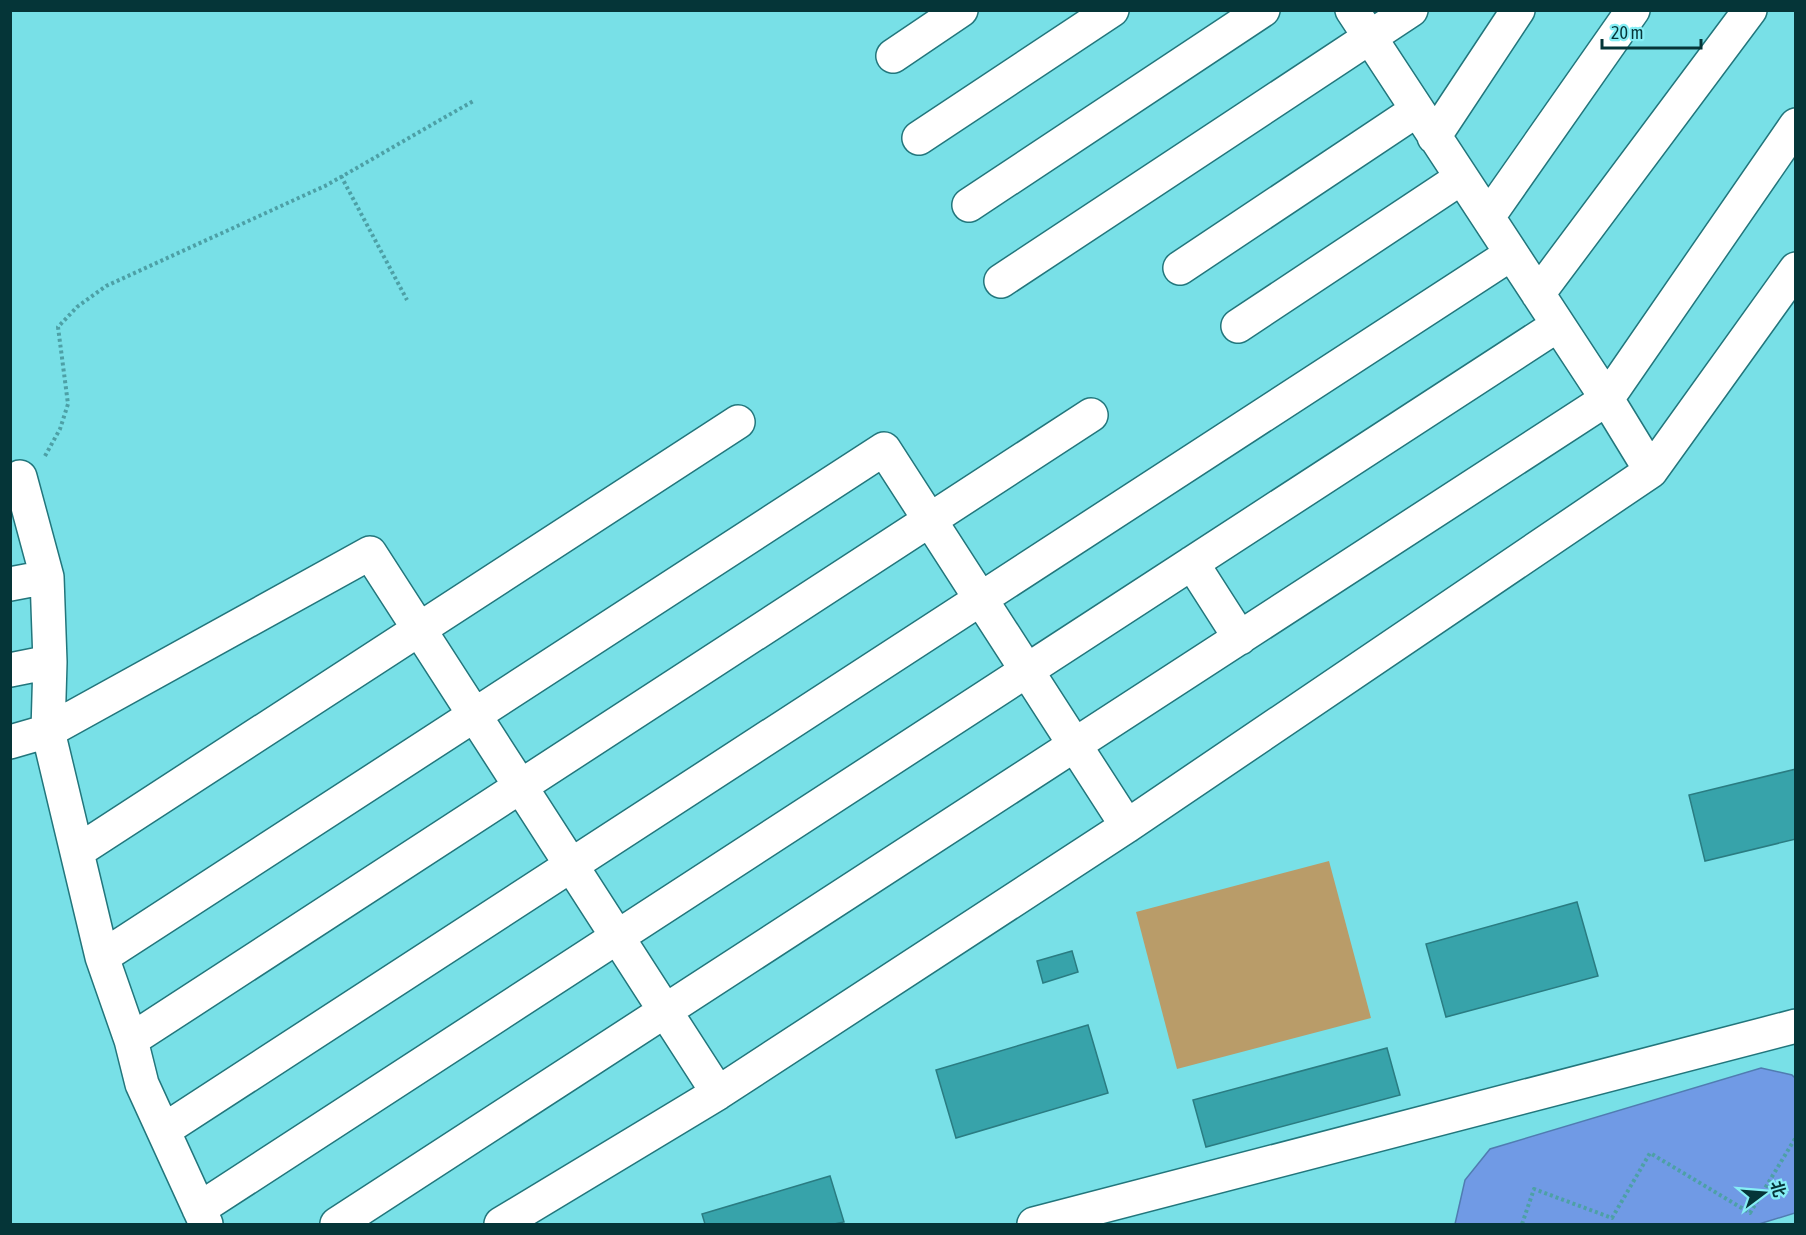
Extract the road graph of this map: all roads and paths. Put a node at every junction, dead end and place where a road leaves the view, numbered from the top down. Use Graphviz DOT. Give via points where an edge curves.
graph roads {
  1 [pos="961,10"];
  2 [pos="1112,10"];
  3 [pos="1263,10"];
  4 [pos="1352,10"];
  5 [pos="1411,10"];
  6 [pos="1518,10"];
  7 [pos="1633,10"];
  8 [pos="1750,10"];
  9 [pos="1370,38"];
  10 [pos="893,56"];
  11 [pos="475,100"];
  12 [pos="1426,123"];
  13 [pos="1796,125"];
  14 [pos="919,138"];
  15 [pos="341,177"];
  16 [pos="1461,178"];
  17 [pos="969,206"];
  18 [pos="1488,218"];
  19 [pos="1511,254"];
  20 [pos="1180,267"];
  21 [pos="1796,269"];
  22 [pos="1001,281"];
  23 [pos="1538,294"];
  24 [pos="407,300"];
  25 [pos="1558,325"];
  26 [pos="1238,326"];
  27 [pos="1607,399"];
  28 [pos="1091,415"];
  29 [pos="738,422"];
  30 [pos="1651,471"];
  31 [pos="20,477"];
  32 [pos="930,520"];
  33 [pos="1192,563"];
  34 [pos="47,577"];
  35 [pos="10,584"];
  36 [pos="981,599"];
  37 [pos="419,629"];
  38 [pos="1240,638"];
  39 [pos="50,662"];
  40 [pos="10,670"];
  41 [pos="1027,670"];
  42 [pos="474,715"];
  43 [pos="48,732"];
  44 [pos="10,742"];
  45 [pos="1075,745"];
  46 [pos="520,786"];
  47 [pos="1127,826"];
  48 [pos="78,851"];
  49 [pos="571,865"];
  50 [pos="617,937"];
  51 [pos="102,957"];
  52 [pos="665,1011"];
  53 [pos="1796,1026"];
  54 [pos="131,1040"];
  55 [pos="718,1093"];
  56 [pos="164,1130"];
  57 [pos="1796,1137"];
  58 [pos="202,1216"];
  59 [pos="337,1224"];
  60 [pos="501,1224"];
  61 [pos="1034,1224"];
  62 [pos="1522,1224"];
  1 -- 10 [label="street"];
  2 -- 14 [label="street"];
  3 -- 17 [label="street"];
  4 -- 9 [label="street"];
  5 -- 9 [label="street"];
  6 -- 12 [label="street"];
  7 -- 18 [label="street"];
  8 -- 23 [label="street"];
  9 -- 12 [label="street"];
  9 -- 22 [label="street"];
  11 -- 15 [label="path"];
  12 -- 16 [label="street"];
  12 -- 20 [label="street"];
  13 -- 27 [label="street"];
  15 -- 24 [label="path"];
  15 -- 31 [label="path" via="106,286 77,306 58,327 68,390 65,417 39,467"];
  16 -- 18 [label="street"];
  16 -- 26 [label="street"];
  18 -- 19 [label="street"];
  19 -- 23 [label="street"];
  19 -- 36 [label="street"];
  21 -- 30 [label="street"];
  23 -- 25 [label="street"];
  25 -- 27 [label="street"];
  25 -- 33 [label="street"];
  27 -- 30 [label="street"];
  27 -- 38 [label="street"];
  28 -- 32 [label="street"];
  29 -- 37 [label="street"];
  30 -- 47 [label="street"];
  31 -- 34 [label="street"];
  32 -- 36 [label="street"];
  32 -- 42 [label="street" via="884,449"];
  32 -- 46 [label="street"];
  33 -- 38 [label="street"];
  33 -- 41 [label="street"];
  34 -- 35 [label="street"];
  34 -- 39 [label="street"];
  36 -- 41 [label="street"];
  36 -- 49 [label="street"];
  37 -- 42 [label="street"];
  37 -- 43 [label="street" via="370,553"];
  37 -- 48 [label="street"];
  38 -- 45 [label="street"];
  39 -- 40 [label="street"];
  39 -- 43 [label="street"];
  41 -- 45 [label="street"];
  41 -- 50 [label="street"];
  42 -- 46 [label="street"];
  42 -- 51 [label="street"];
  43 -- 44 [label="street"];
  43 -- 48 [label="street"];
  45 -- 47 [label="street"];
  45 -- 52 [label="street"];
  46 -- 49 [label="street"];
  46 -- 54 [label="street"];
  47 -- 55 [label="street"];
  48 -- 51 [label="street"];
  49 -- 50 [label="street"];
  49 -- 56 [label="street"];
  50 -- 52 [label="street"];
  50 -- 58 [label="street"];
  51 -- 54 [label="street"];
  52 -- 55 [label="street"];
  52 -- 59 [label="street"];
  53 -- 61 [label="street"];
  54 -- 56 [label="street" via="142,1084"];
  55 -- 60 [label="street"];
  56 -- 58 [label="street"];
  57 -- 62 [label="path" via="1750,1213 1650,1153 1612,1218 1534,1189"];
}
